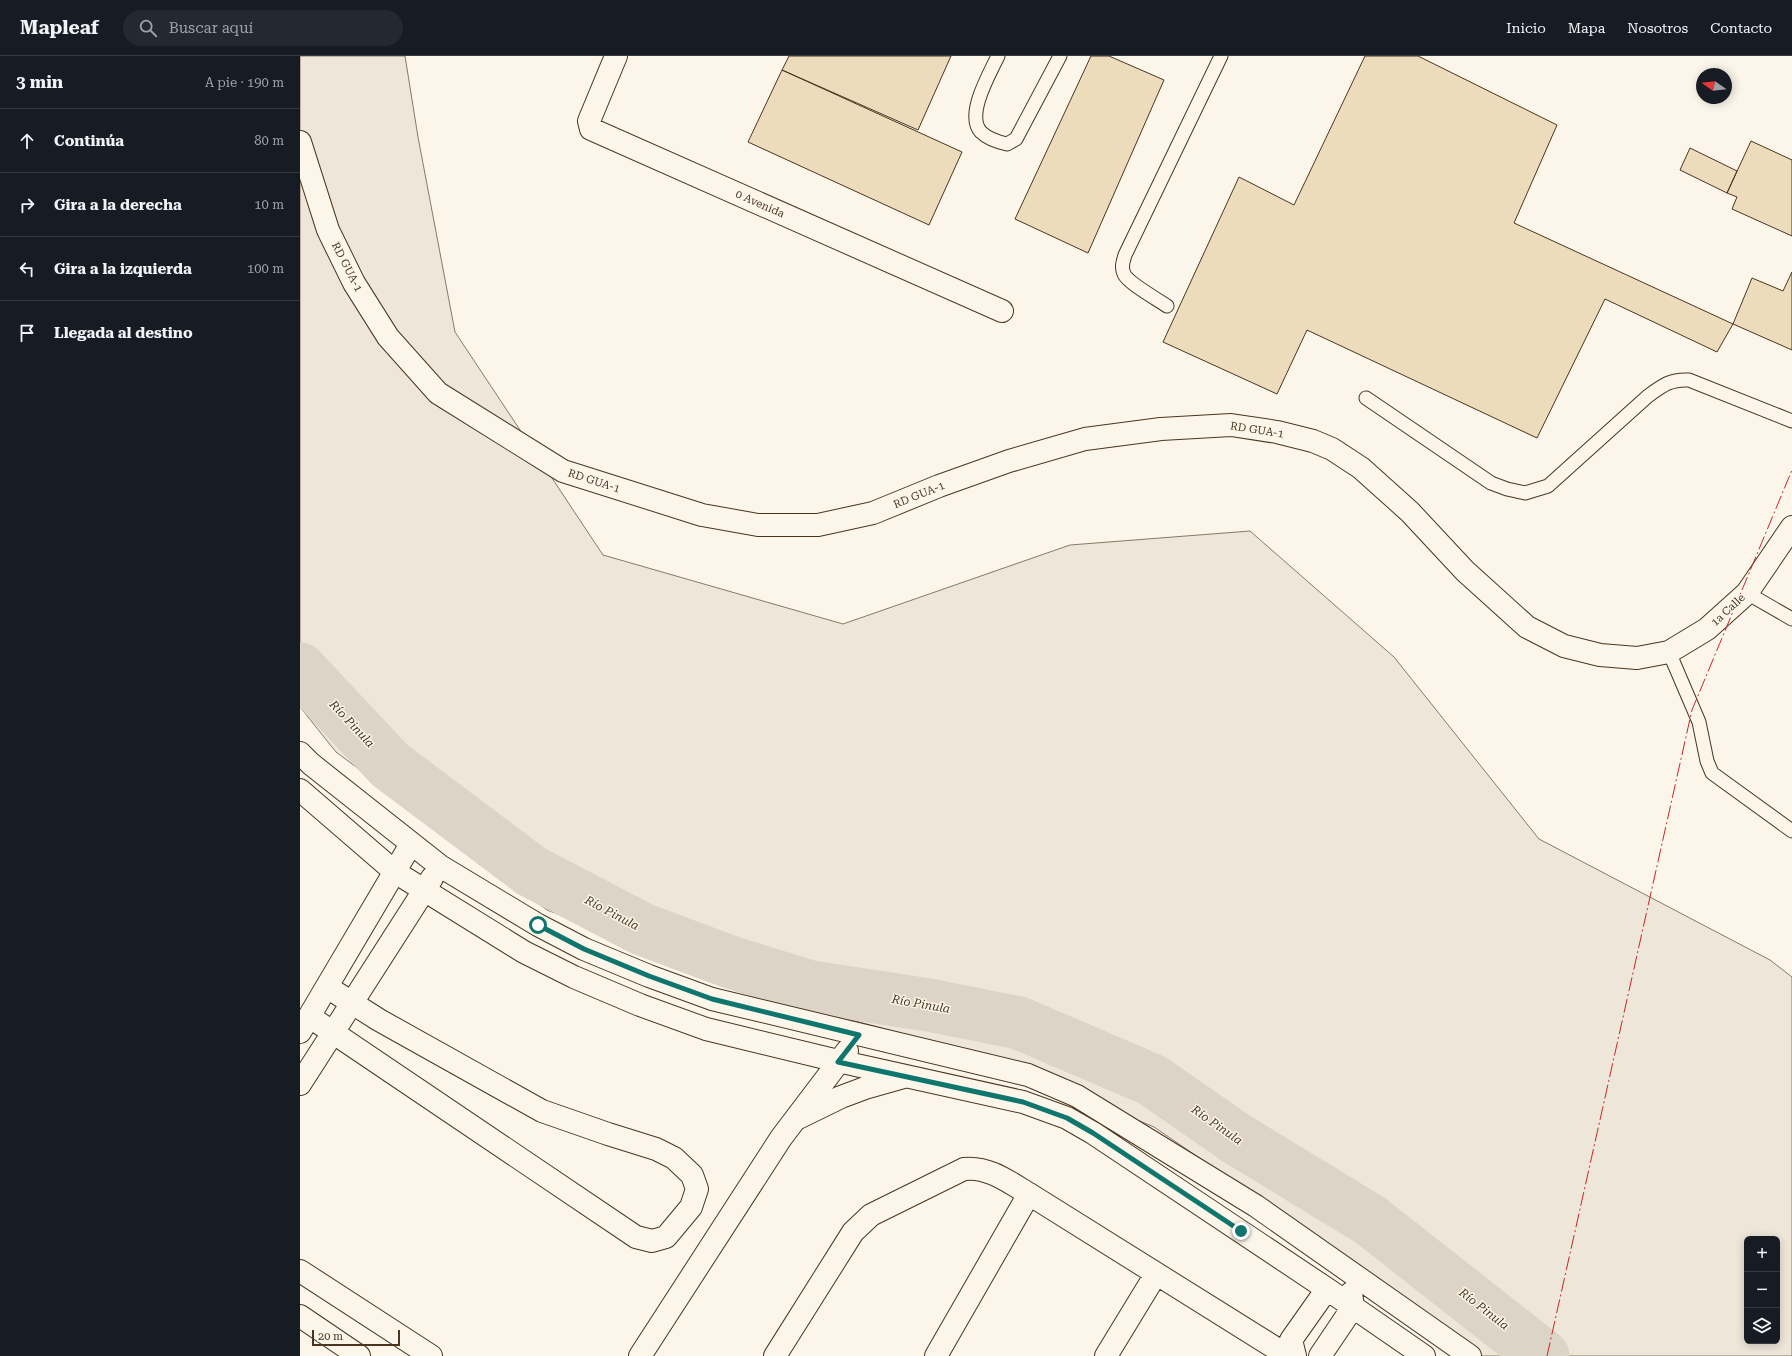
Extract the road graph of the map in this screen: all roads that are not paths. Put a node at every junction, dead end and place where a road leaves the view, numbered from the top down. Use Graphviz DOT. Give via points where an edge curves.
graph roads {
  1 [pos="616,56"];
  2 [pos="998,56"];
  3 [pos="1060,56"];
  4 [pos="1221,56"];
  5 [pos="300,142"];
  6 [pos="1167,306"];
  7 [pos="1002,311"];
  8 [pos="1366,398"];
  9 [pos="1792,420"];
  10 [pos="1792,527"];
  11 [pos="1747,593"];
  12 [pos="1792,619"];
  13 [pos="1668,652"];
  14 [pos="1637,658"];
  15 [pos="300,753"];
  16 [pos="300,790"];
  17 [pos="1792,831"];
  18 [pos="411,844"];
  19 [pos="440,866"];
  20 [pos="395,872"];
  21 [pos="425,890"];
  22 [pos="327,987"];
  23 [pos="353,1004"];
  24 [pos="305,1024"];
  25 [pos="333,1033"];
  26 [pos="859,1035"];
  27 [pos="838,1062"];
  28 [pos="905,1076"];
  29 [pos="300,1084"];
  30 [pos="794,1120"];
  31 [pos="1029,1194"];
  32 [pos="1346,1269"];
  33 [pos="300,1271"];
  34 [pos="1156,1274"];
  35 [pos="1327,1289"];
  36 [pos="1353,1308"];
  37 [pos="300,1316"];
  38 [pos="358,1356"];
  39 [pos="431,1356"];
  40 [pos="640,1356"];
  41 [pos="775,1356"];
  42 [pos="936,1356"];
  43 [pos="1106,1356"];
  44 [pos="1288,1356"];
  45 [pos="1295,1356"];
  46 [pos="1320,1356"];
  47 [pos="1424,1356"];
  48 [pos="1470,1356"];
  1 -- 7 [label="street, 0 Avenida" via="589,122 591,129"];
  2 -- 3 [label="lane" via="980,94 976,115 981,132 1007,144 1020,133"];
  4 -- 6 [label="lane" via="1122,265 1124,275"];
  5 -- 14 [label="street, RD GUA-1" via="328,230 354,283 388,337 438,393 563,471 702,516 758,525 818,525 873,513 1009,461 1085,439 1161,429 1231,425 1277,432 1313,441 1332,449 1361,468 1410,512 1465,571 1527,627 1564,646 1600,655"];
  8 -- 9 [label="lane" via="1491,483 1524,493 1548,486 1648,396 1677,380 1689,380"];
  10 -- 11 [label="street, 1a Calle"];
  11 -- 12 [label="lane"];
  11 -- 13 [label="street, 1a Calle" via="1707,629"];
  13 -- 14 [label="street, 1a Calle"];
  13 -- 17 [label="lane" via="1699,722 1712,773"];
  15 -- 18 [label="street"];
  16 -- 20 [label="street"];
  18 -- 19 [label="street"];
  18 -- 20 [label="street"];
  19 -- 21 [label="street"];
  19 -- 26 [label="street" via="538,925 584,949 649,976 712,999"];
  20 -- 21 [label="street"];
  20 -- 22 [label="street"];
  21 -- 23 [label="street"];
  21 -- 27 [label="street" via="524,952 640,1005 706,1028"];
  22 -- 23 [label="street"];
  22 -- 24 [label="street"];
  23 -- 25 [label="street"];
  23 -- 25 [label="street" via="542,1111 656,1149 674,1158 692,1175 696,1189 691,1207 666,1237 652,1241 636,1237"];
  24 -- 25 [label="street"];
  25 -- 29 [label="street"];
  26 -- 27 [label="street"];
  26 -- 32 [label="street" via="1028,1075 1077,1096 1256,1206"];
  27 -- 28 [label="street"];
  27 -- 30 [label="street"];
  28 -- 30 [label="street" via="841,1097"];
  28 -- 35 [label="street" via="1023,1102 1067,1118"];
  30 -- 40 [label="street"];
  31 -- 34 [label="street"];
  31 -- 41 [label="street" via="996,1174 969,1168 871,1215 853,1232"];
  31 -- 42 [label="street"];
  32 -- 36 [label="street"];
  32 -- 48 [label="street"];
  33 -- 39 [label="street"];
  34 -- 43 [label="street"];
  34 -- 44 [label="street"];
  35 -- 36 [label="street"];
  35 -- 45 [label="street" via="1291,1340"];
  36 -- 46 [label="street"];
  36 -- 47 [label="street"];
  37 -- 38 [label="street"];
}
